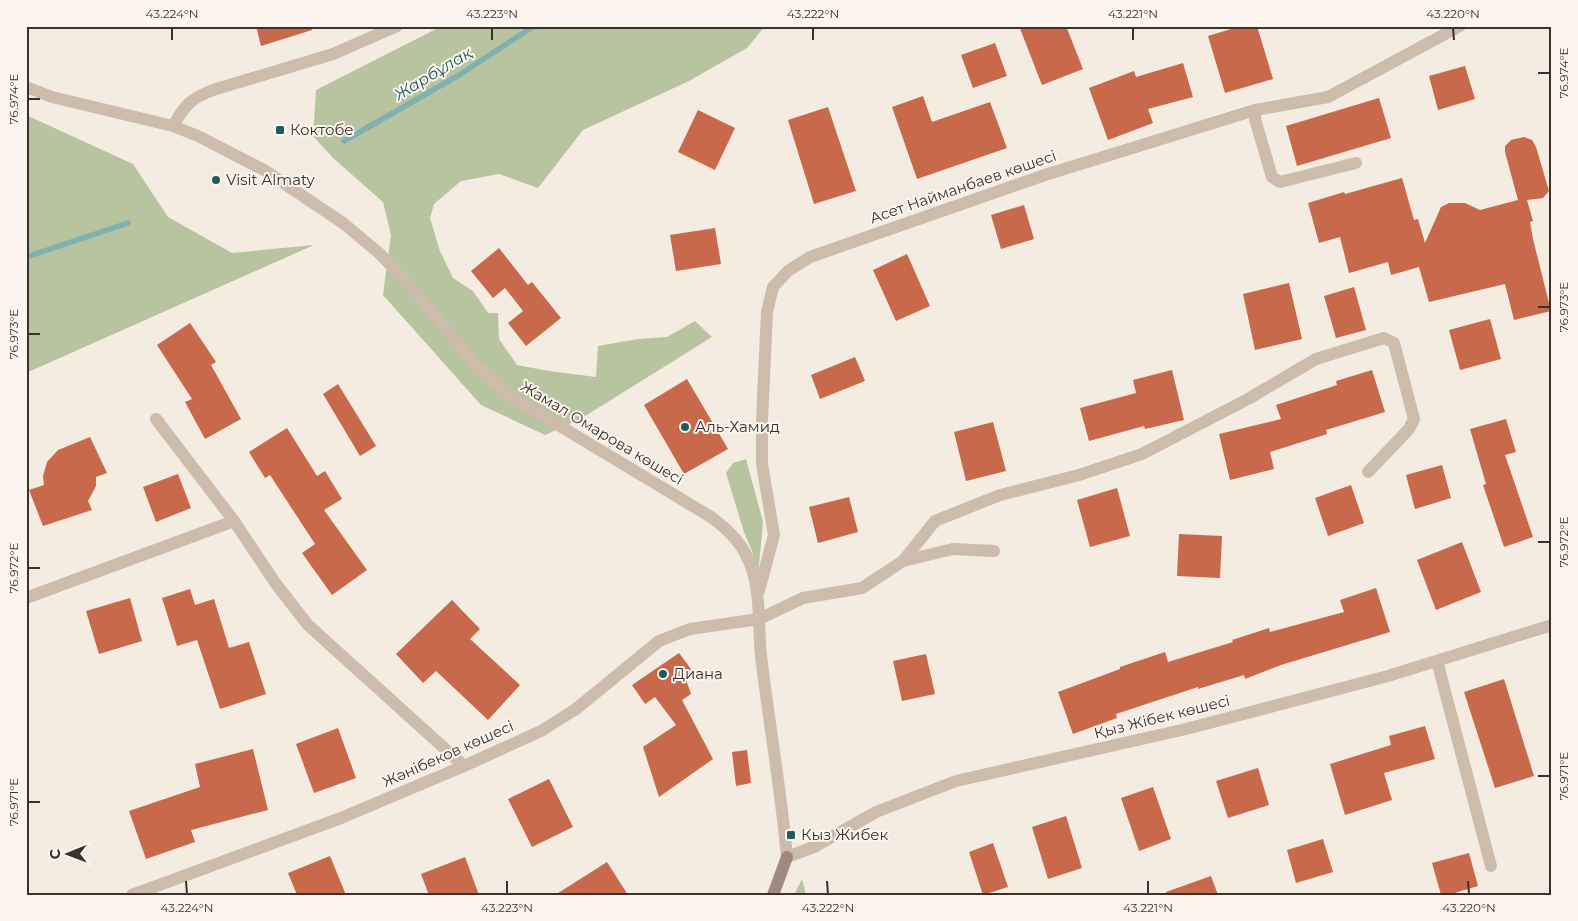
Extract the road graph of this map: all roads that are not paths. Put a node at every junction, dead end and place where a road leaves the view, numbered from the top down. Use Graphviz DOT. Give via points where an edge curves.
graph roads {
  1 [pos="397,26"];
  2 [pos="1460,26"];
  3 [pos="26,87"];
  4 [pos="1255,110"];
  5 [pos="173,126"];
  6 [pos="1356,163"];
  7 [pos="156,419"];
  8 [pos="1368,472"];
  9 [pos="234,521"];
  10 [pos="994,551"];
  11 [pos="903,560"];
  12 [pos="758,594"];
  13 [pos="26,598"];
  14 [pos="759,619"];
  15 [pos="1552,625"];
  16 [pos="1437,661"];
  17 [pos="464,766"];
  18 [pos="787,857"];
  19 [pos="1491,866"];
  20 [pos="132,895"];
  21 [pos="773,895"];
  1 -- 5 [label="street" via="333,54 197,96 183,108"];
  2 -- 4 [label="street, Асет Найманбаев көшесі" via="1328,97"];
  3 -- 5 [label="street, Жамал Омарова көшесі" via="52,97"];
  4 -- 6 [label="street" via="1272,176 1280,182"];
  4 -- 12 [label="street, Асет Найманбаев көшесі" via="1045,175 810,258 788,271 774,287 766,312 762,464 774,535"];
  5 -- 12 [label="street, Жамал Омарова көшесі" via="264,170 343,223 407,282 474,364 510,396 730,531 752,568"];
  7 -- 9 [label="street"];
  8 -- 11 [label="street" via="1409,429 1414,419 1394,343 1384,338 1316,359 1248,399 1142,454 1079,475 1000,495 935,521"];
  9 -- 13 [label="street"];
  9 -- 17 [label="street" via="308,625"];
  10 -- 11 [label="street" via="953,549"];
  11 -- 14 [label="street" via="862,588 803,598"];
  12 -- 14 [label="street, Жамал Омарова көшесі"];
  14 -- 17 [label="street, Жәнібеков көшесі" via="690,629 659,641 576,709 541,731"];
  14 -- 18 [label="street, Жамал Омарова көшесі"];
  15 -- 16 [label="street, Қыз Жібек көшесі"];
  16 -- 18 [label="street, Қыз Жібек көшесі" via="1186,729 956,781 876,812 814,847"];
  16 -- 19 [label="street"];
  17 -- 20 [label="street, Жәнібеков көшесі" via="341,818"];
  18 -- 21 [label="street, Жамал Омарова көшесі"];
}
